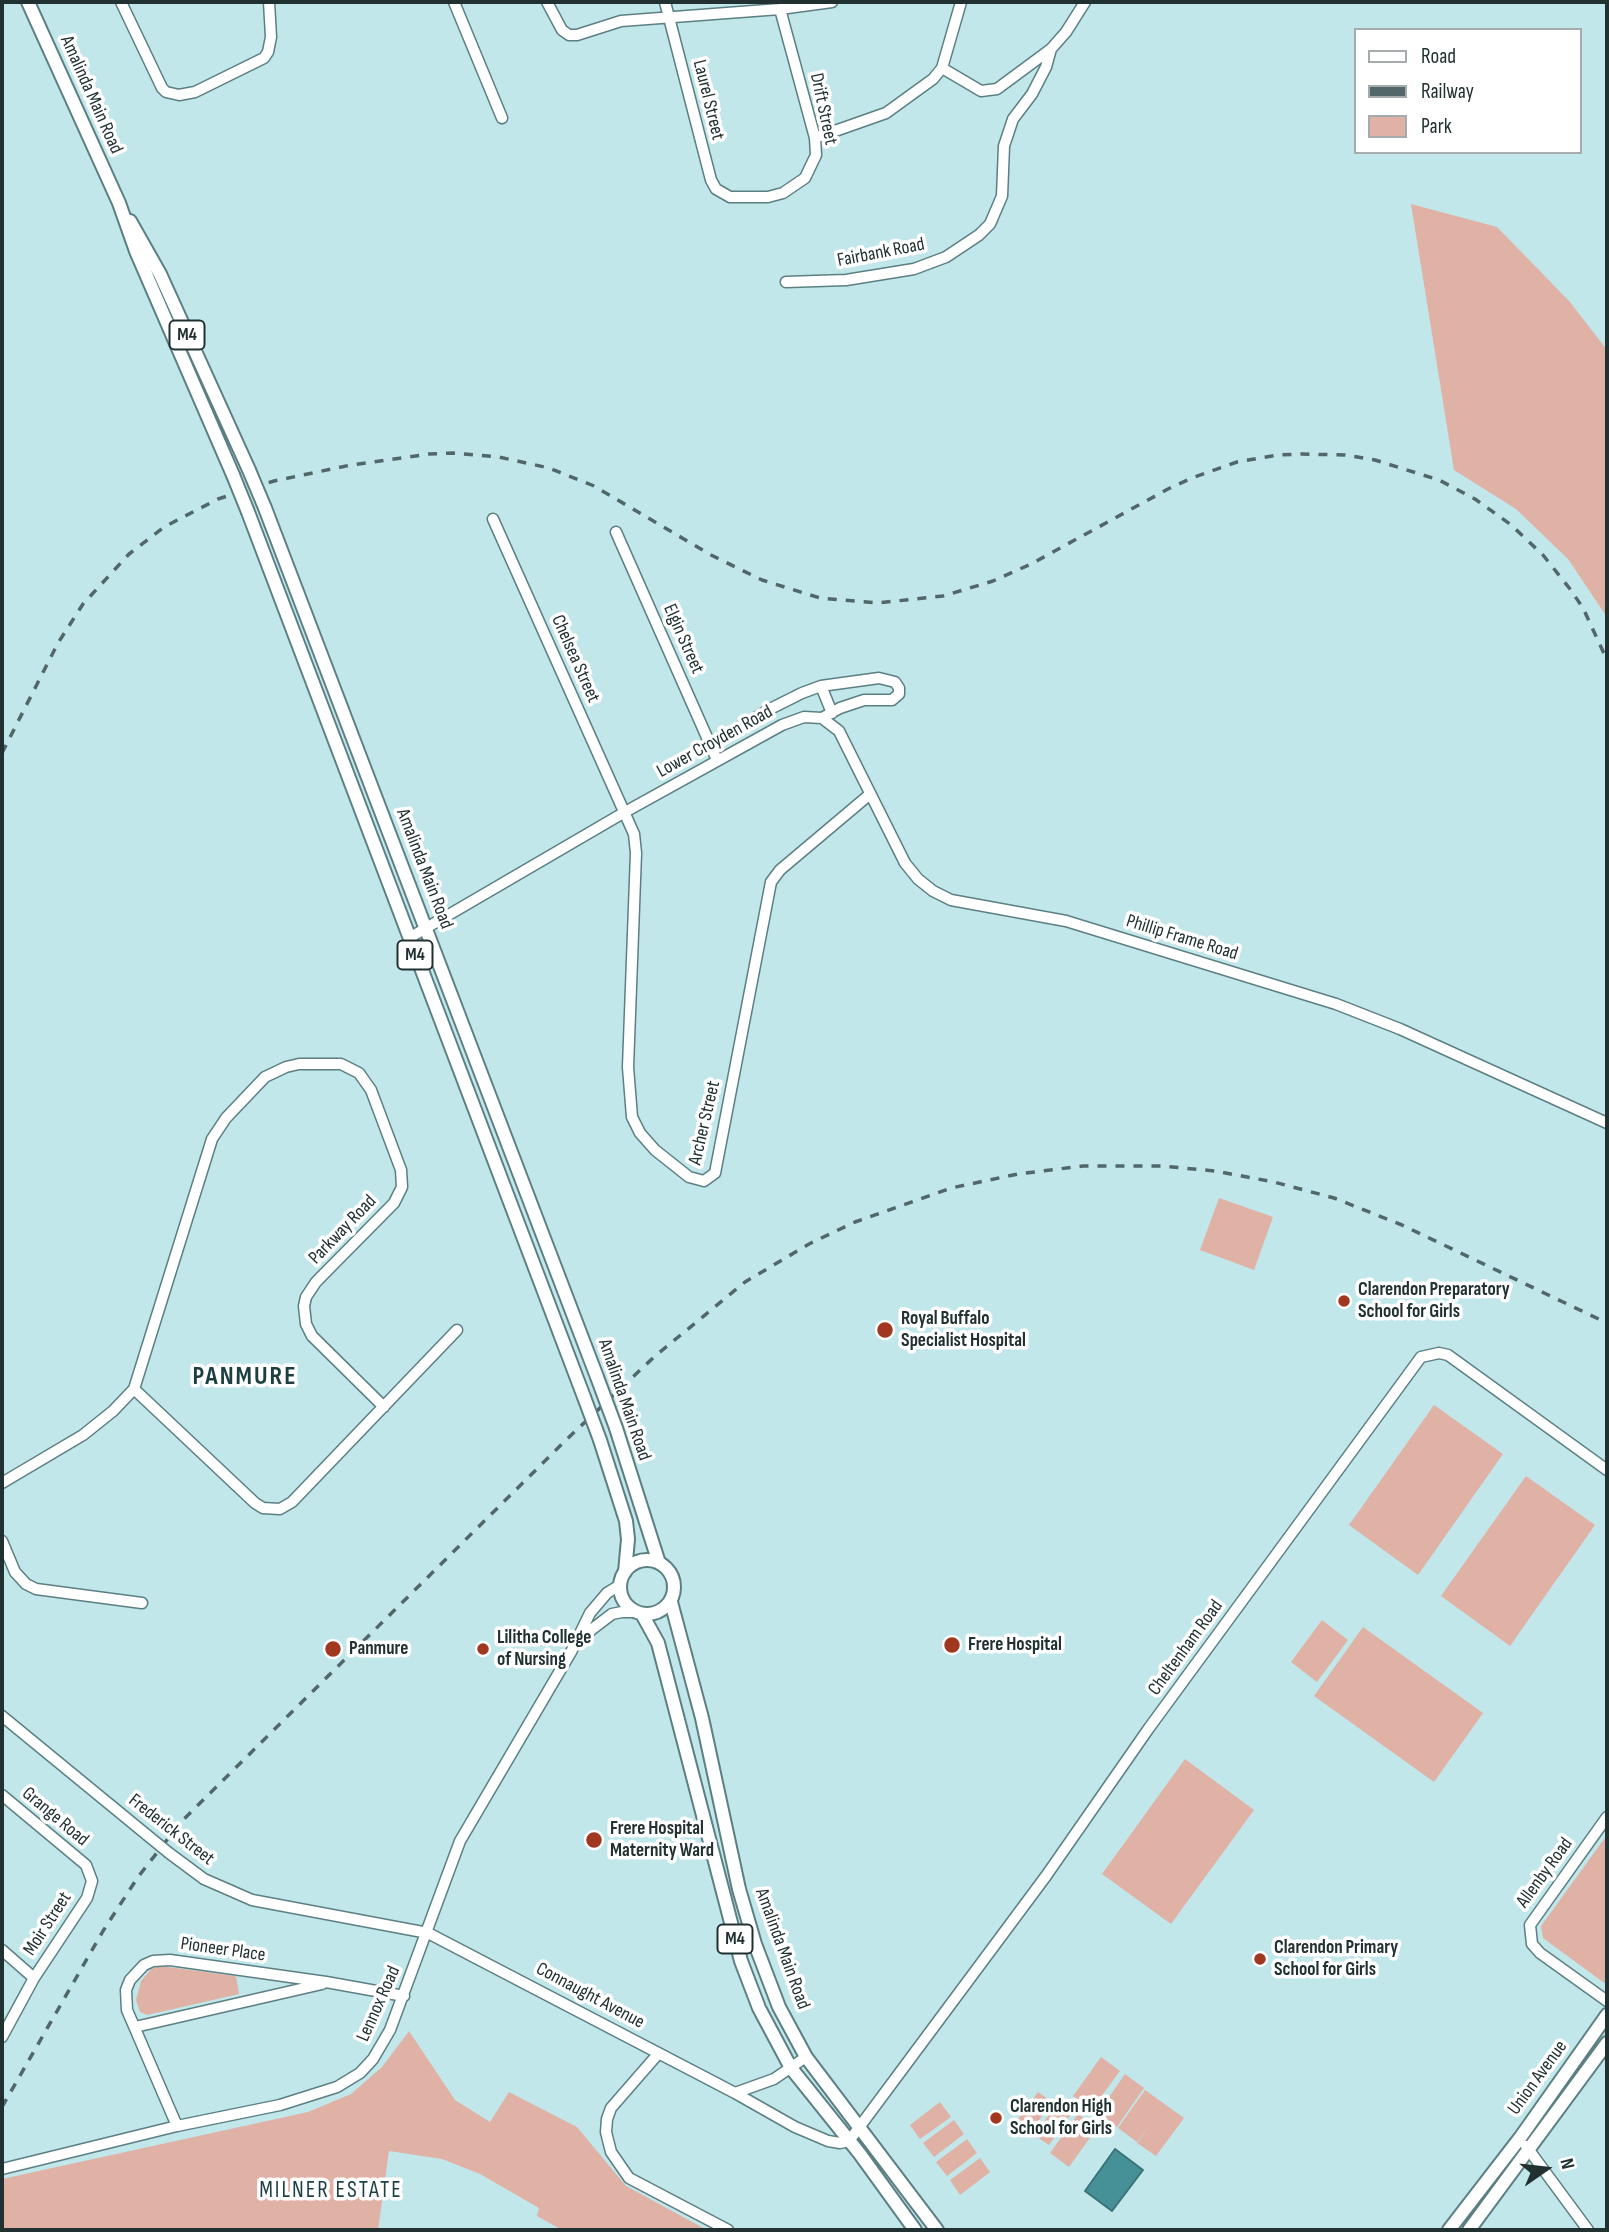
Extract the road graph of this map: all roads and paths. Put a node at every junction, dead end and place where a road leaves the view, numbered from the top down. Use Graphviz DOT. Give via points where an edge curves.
graph roads {
  1 [pos="28,2"];
  2 [pos="121,2"];
  3 [pos="269,2"];
  4 [pos="454,2"];
  5 [pos="547,2"];
  6 [pos="665,2"];
  7 [pos="832,2"];
  8 [pos="961,2"];
  9 [pos="1085,2"];
  10 [pos="780,9"];
  11 [pos="669,17"];
  12 [pos="1051,49"];
  13 [pos="942,68"];
  14 [pos="502,118"];
  15 [pos="815,138"];
  16 [pos="730,197"];
  17 [pos="119,203"];
  18 [pos="786,282"];
  19 [pos="493,519"];
  20 [pos="616,532"];
  21 [pos="821,687"];
  22 [pos="832,713"];
  23 [pos="822,719"];
  24 [pos="710,744"];
  25 [pos="717,760"];
  26 [pos="869,795"];
  27 [pos="625,812"];
  28 [pos="426,928"];
  29 [pos="409,938"];
  30 [pos="1607,1123"];
  31 [pos="457,1330"];
  32 [pos="134,1389"];
  33 [pos="384,1407"];
  34 [pos="1607,1471"];
  35 [pos="2,1483"];
  36 [pos="2,1541"];
  37 [pos="659,1563"];
  38 [pos="625,1572"];
  39 [pos="620,1585"];
  40 [pos="671,1602"];
  41 [pos="142,1603"];
  42 [pos="639,1613"];
  43 [pos="571,1651"];
  44 [pos="2,1716"];
  45 [pos="2,1795"];
  46 [pos="1607,1817"];
  47 [pos="86,1865"];
  48 [pos="428,1933"];
  49 [pos="2,1950"];
  50 [pos="34,1978"];
  51 [pos="326,1982"];
  52 [pos="404,1996"];
  53 [pos="1607,2001"];
  54 [pos="1607,2015"];
  55 [pos="135,2028"];
  56 [pos="2,2037"];
  57 [pos="1607,2043"];
  58 [pos="658,2054"];
  59 [pos="806,2057"];
  60 [pos="791,2068"];
  61 [pos="735,2093"];
  62 [pos="177,2126"];
  63 [pos="860,2128"];
  64 [pos="1520,2138"];
  65 [pos="849,2141"];
  66 [pos="1529,2150"];
  67 [pos="2,2169"];
  68 [pos="728,2230"];
  69 [pos="915,2230"];
  70 [pos="937,2230"];
  71 [pos="1449,2230"];
  72 [pos="1469,2230"];
  73 [pos="1588,2230"];
  1 -- 17 [label="main road, Amalinda Main Road / M4"];
  2 -- 3 [label="street" via="162,88 179,95 195,92 264,58 271,37"];
  4 -- 14 [label="street"];
  5 -- 11 [label="street" via="557,24 569,35 621,21"];
  6 -- 11 [label="street, Laurel Street"];
  7 -- 10 [label="street"];
  8 -- 13 [label="street"];
  9 -- 12 [label="street"];
  10 -- 11 [label="street"];
  10 -- 15 [label="street, Drift Street"];
  11 -- 16 [label="street, Laurel Street" via="711,180"];
  12 -- 13 [label="street" via="989,91 971,87"];
  12 -- 18 [label="street, Fairbank Road" via="1032,94 1013,118 1004,146 1002,196 990,224 979,235 946,257 914,269 846,280"];
  13 -- 15 [label="street" via="887,113"];
  15 -- 16 [label="street, Drift Street" via="813,166 794,187 768,197"];
  17 -- 28 [label="main road, Amalinda Main Road / M4, bridge" via="160,274 249,470"];
  17 -- 29 [label="main road, Amalinda Main Road / M4, bridge" via="248,512"];
  19 -- 27 [label="street, Chelsea Street"];
  20 -- 24 [label="street, Elgin Street"];
  21 -- 22 [label="street"];
  21 -- 22 [label="street, Lower Croyden Road" via="879,678 895,682 899,688 892,700 864,701"];
  21 -- 24 [label="street, Lower Croyden Road" via="782,703"];
  22 -- 23 [label="street, Lower Croyden Road"];
  23 -- 25 [label="street, Lower Croyden Road" via="792,721"];
  23 -- 26 [label="street, Phillip Frame Road" via="839,731"];
  24 -- 25 [label="street, Elgin Street"];
  25 -- 27 [label="street, Lower Croyden Road"];
  26 -- 27 [label="street, Archer Street" via="771,881 715,1173 704,1181 681,1172 655,1150 632,1117 628,1067 636,844"];
  26 -- 30 [label="street, Phillip Frame Road" via="911,871 951,900 1066,921 1336,1004"];
  27 -- 28 [label="street, Lower Croyden Road"];
  28 -- 29 [label="street, Lower Croyden Road"];
  28 -- 37 [label="main road, Amalinda Main Road / M4, bridge" via="616,1428"];
  29 -- 38 [label="main road, Amalinda Main Road / M4, bridge" via="600,1440 626,1521"];
  31 -- 33 [label="street"];
  32 -- 33 [label="street" via="255,1503 272,1509 292,1502"];
  32 -- 33 [label="street, Parkway Road" via="218,1128 248,1093 275,1071 330,1062 351,1068 366,1081 401,1170 402,1188 394,1203 316,1282 306,1297 304,1315 312,1336"];
  32 -- 35 [label="street, Parkway Road" via="83,1435"];
  34 -- 63 [label="street, Cheltenham Road" via="1448,1355 1421,1357"];
  36 -- 41 [label="street" via="15,1573 36,1589"];
  37 -- 38 [label="main road" via="637,1562"];
  37 -- 40 [label="main road, Amalinda Main Road / M4" via="667,1568 674,1584"];
  38 -- 39 [label="main road, Amalinda Main Road / M4"];
  39 -- 42 [label="main road, Amalinda Main Road / M4" via="624,1601"];
  39 -- 43 [label="street, Lennox Road" via="598,1602"];
  40 -- 42 [label="main road" via="658,1612"];
  40 -- 59 [label="main road, Amalinda Main Road / M4" via="752,1933 779,2007"];
  42 -- 43 [label="street, Lennox Road" via="612,1614"];
  42 -- 60 [label="main road, Amalinda Main Road / M4" via="658,1643 741,1961 759,2008"];
  43 -- 48 [label="street, Lennox Road" via="460,1841"];
  44 -- 48 [label="street, Frederick Street, bridge" via="204,1880 252,1900"];
  45 -- 47 [label="street, Grange Road"];
  46 -- 53 [label="street, Allenby Road" via="1530,1925 1532,1944 1540,1952"];
  47 -- 50 [label="street, Moir Street" via="92,1881 87,1898"];
  48 -- 52 [label="street, Lennox Road"];
  48 -- 58 [label="street, Connaught Avenue"];
  49 -- 50 [label="street"];
  50 -- 56 [label="street, Moir Street"];
  51 -- 52 [label="street, Pioneer Place"];
  51 -- 55 [label="street, Pioneer Place"];
  51 -- 55 [label="street, Pioneer Place" via="153,1961 136,1972 127,1990 127,2010"];
  52 -- 62 [label="street, Lennox Road" via="373,2059 350,2080 280,2105"];
  54 -- 64 [label="main road, Union Avenue"];
  55 -- 62 [label="street, Pioneer Place"];
  57 -- 66 [label="main road, Union Avenue"];
  58 -- 61 [label="street, Connaught Avenue"];
  58 -- 68 [label="street" via="611,2108 606,2132 611,2152 629,2178"];
  59 -- 60 [label="street"];
  59 -- 63 [label="main road, Amalinda Main Road / M4"];
  60 -- 61 [label="street"];
  60 -- 65 [label="main road, Amalinda Main Road / M4"];
  61 -- 65 [label="street, Connaught Avenue" via="816,2137"];
  62 -- 67 [label="street, Lennox Road"];
  63 -- 65 [label="street, Cheltenham Road"];
  63 -- 70 [label="main road, M4"];
  64 -- 66 [label="street"];
  64 -- 71 [label="main road, Union Avenue"];
  65 -- 69 [label="main road, M4"];
  66 -- 72 [label="main road, Union Avenue"];
  66 -- 73 [label="street"];
}
